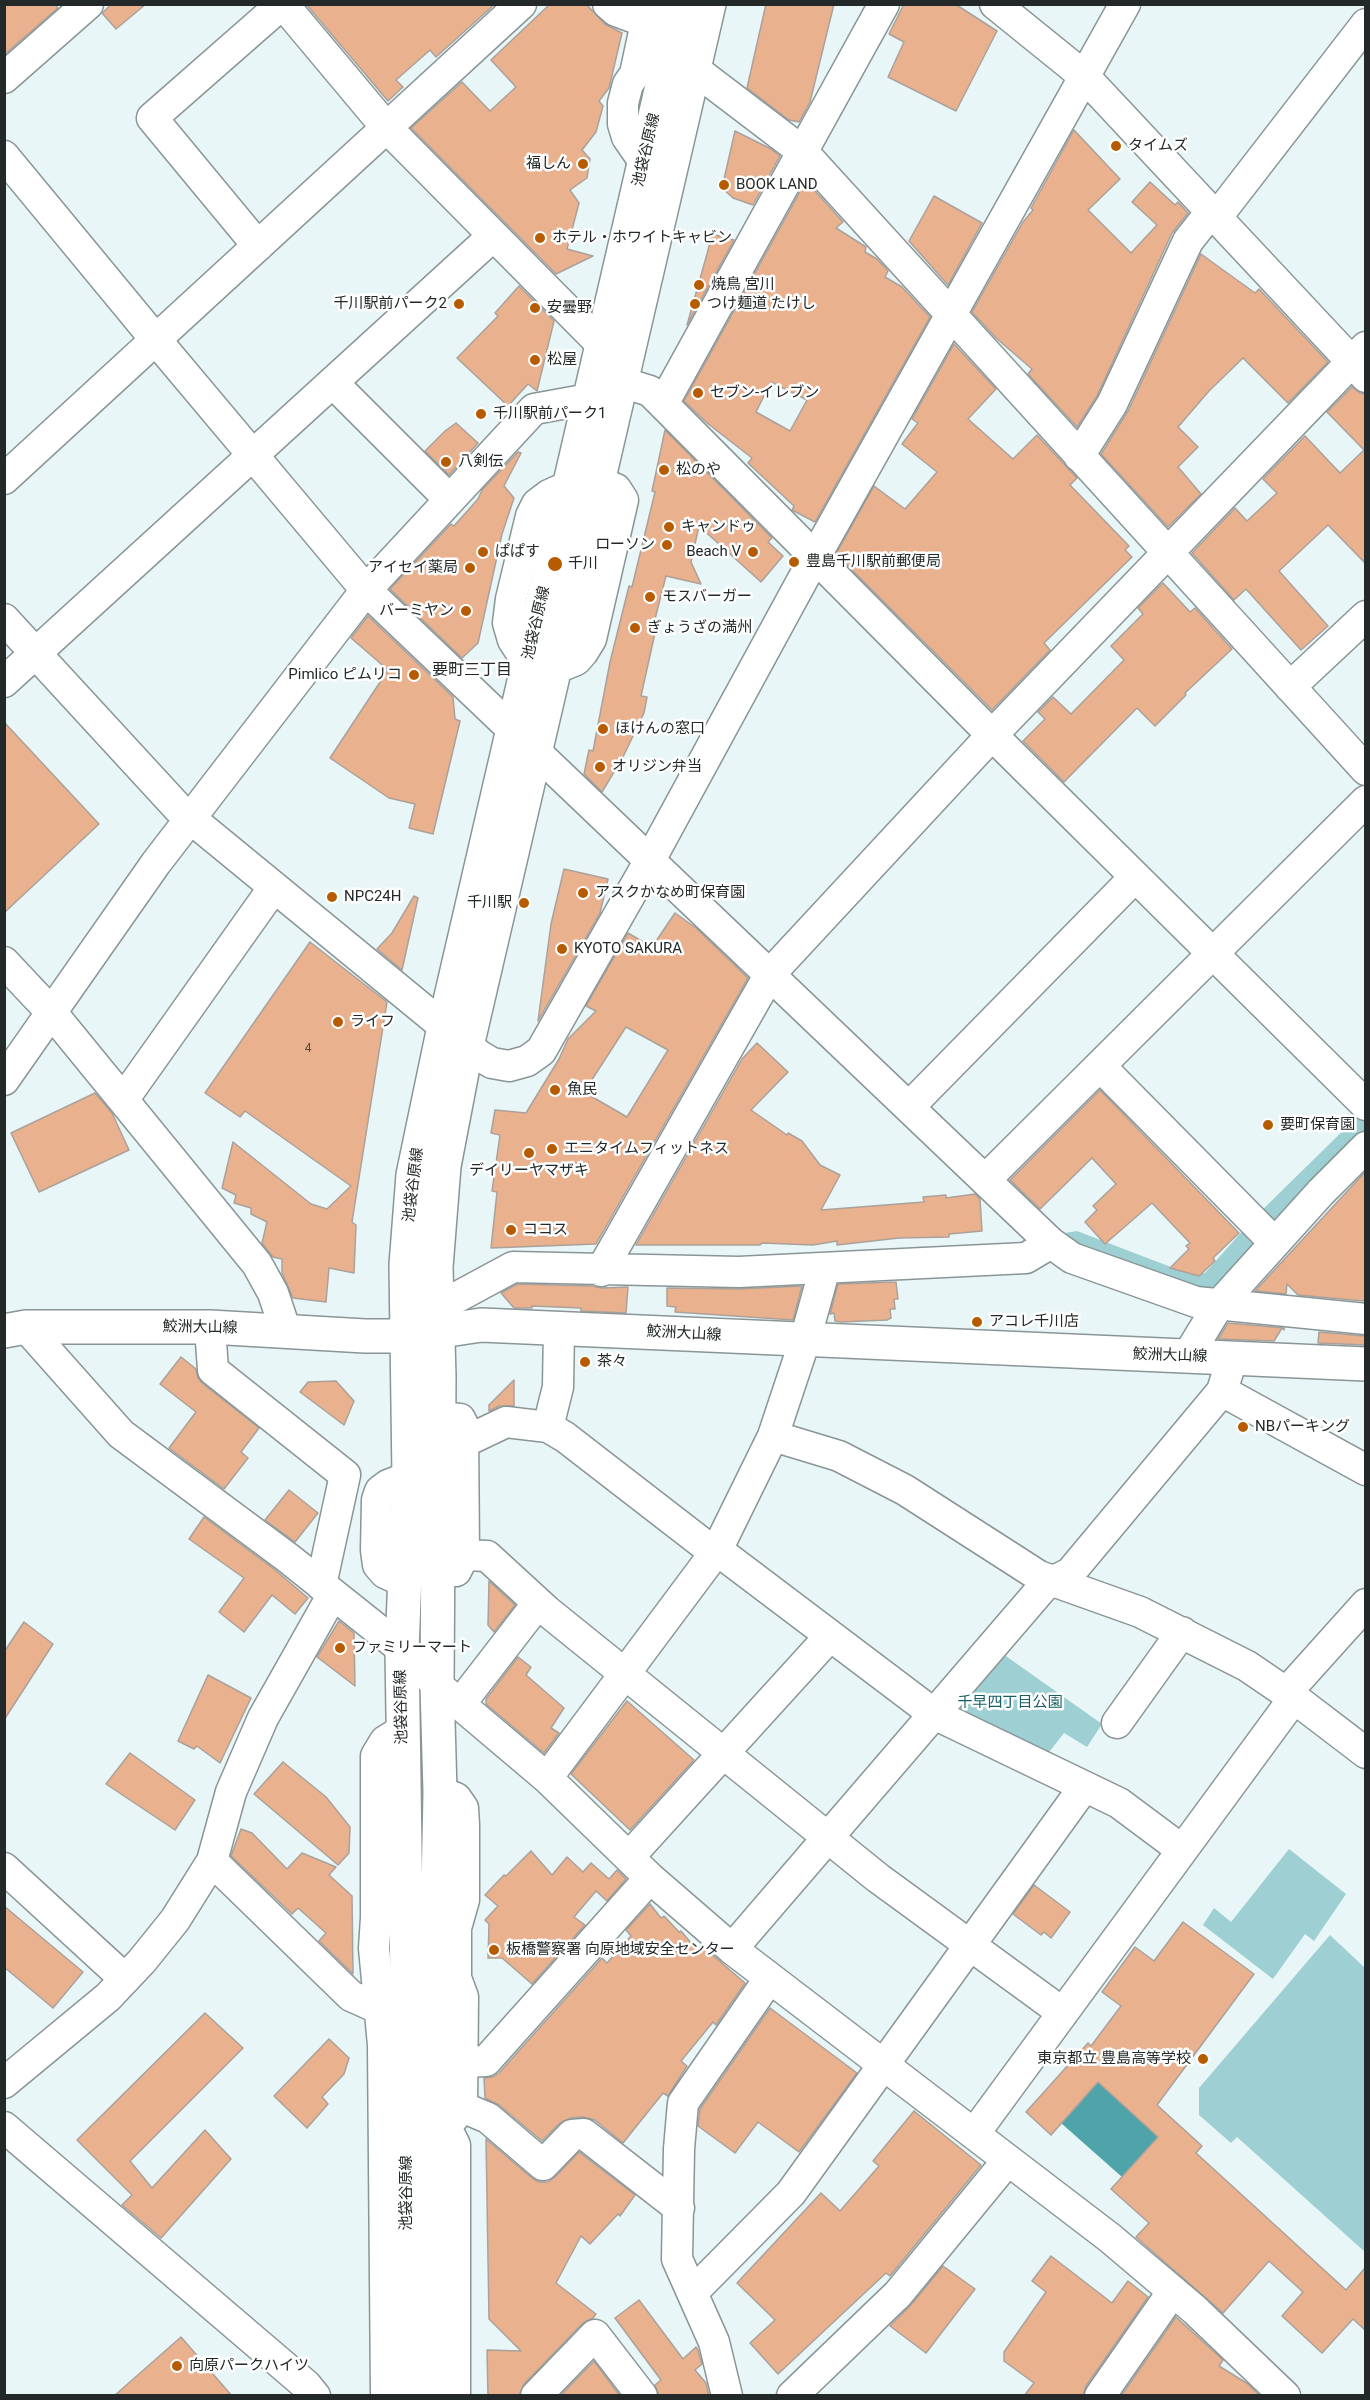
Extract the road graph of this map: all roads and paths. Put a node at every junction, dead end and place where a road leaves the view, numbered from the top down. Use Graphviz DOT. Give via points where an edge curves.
graph roads {
  1 [pos="88,4"];
  2 [pos="283,4"];
  3 [pos="521,4"];
  4 [pos="608,4"];
  5 [pos="681,4"];
  6 [pos="709,4"];
  7 [pos="884,4"];
  8 [pos="995,4"];
  9 [pos="1125,4"];
  10 [pos="648,13"];
  11 [pos="1365,24"];
  12 [pos="694,69"];
  13 [pos="1084,76"];
  14 [pos="4,78"];
  15 [pos="386,127"];
  16 [pos="803,152"];
  17 [pos="4,156"];
  18 [pos="645,163"];
  19 [pos="1214,214"];
  20 [pos="493,236"];
  21 [pos="258,246"];
  22 [pos="951,314"];
  23 [pos="156,340"];
  24 [pos="602,344"];
  25 [pos="1361,362"];
  26 [pos="621,382"];
  27 [pos="333,383"];
  28 [pos="589,399"];
  29 [pos="663,404"];
  30 [pos="254,456"];
  31 [pos="1079,456"];
  32 [pos="4,479"];
  33 [pos="583,484"];
  34 [pos="449,499"];
  35 [pos="1167,553"];
  36 [pos="815,557"];
  37 [pos="366,590"];
  38 [pos="1365,616"];
  39 [pos="4,619"];
  40 [pos="36,653"];
  41 [pos="541,666"];
  42 [pos="4,682"];
  43 [pos="1290,687"];
  44 [pos="992,735"];
  45 [pos="524,739"];
  46 [pos="1365,770"];
  47 [pos="1365,801"];
  48 [pos="191,819"];
  49 [pos="650,860"];
  50 [pos="1135,877"];
  51 [pos="274,887"];
  52 [pos="1213,953"];
  53 [pos="4,962"];
  54 [pos="770,974"];
  55 [pos="52,1013"];
  56 [pos="455,1036"];
  57 [pos="1100,1066"];
  58 [pos="4,1080"];
  59 [pos="123,1100"];
  60 [pos="1365,1105"];
  61 [pos="909,1107"];
  62 [pos="1365,1147"];
  63 [pos="985,1180"];
  64 [pos="1275,1242"];
  65 [pos="1041,1243"];
  66 [pos="606,1262"];
  67 [pos="825,1268"];
  68 [pos="1218,1306"];
  69 [pos="1365,1319"];
  70 [pos="428,1325"];
  71 [pos="210,1327"];
  72 [pos="559,1328"];
  73 [pos="15,1329"];
  74 [pos="286,1332"];
  75 [pos="805,1340"];
  76 [pos="1190,1357"];
  77 [pos="1232,1359"];
  78 [pos="1365,1364"];
  79 [pos="1222,1391"];
  80 [pos="438,1417"];
  81 [pos="548,1427"];
  82 [pos="773,1436"];
  83 [pos="462,1443"];
  84 [pos="1365,1470"];
  85 [pos="716,1552"];
  86 [pos="464,1555"];
  87 [pos="421,1579"];
  88 [pos="1056,1580"];
  89 [pos="327,1589"];
  90 [pos="538,1603"];
  91 [pos="1365,1604"];
  92 [pos="1182,1632"];
  93 [pos="830,1636"];
  94 [pos="402,1649"];
  95 [pos="625,1674"];
  96 [pos="449,1694"];
  97 [pos="1290,1695"];
  98 [pos="934,1714"];
  99 [pos="1117,1723"];
  100 [pos="403,1730"];
  101 [pos="1365,1753"];
  102 [pos="724,1754"];
  103 [pos="547,1778"];
  104 [pos="1084,1787"];
  105 [pos="440,1792"];
  106 [pos="827,1838"];
  107 [pos="1182,1850"];
  108 [pos="212,1861"];
  109 [pos="4,1868"];
  110 [pos="639,1868"];
  111 [pos="404,1887"];
  112 [pos="376,1918"];
  113 [pos="969,1944"];
  114 [pos="732,1949"];
  115 [pos="125,1979"];
  116 [pos="769,1979"];
  117 [pos="380,2009"];
  118 [pos="1063,2013"];
  119 [pos="463,2062"];
  120 [pos="882,2065"];
  121 [pos="4,2083"];
  122 [pos="447,2113"];
  123 [pos="4,2127"];
  124 [pos="974,2134"];
  125 [pos="1008,2160"];
  126 [pos="679,2208"];
  127 [pos="1173,2291"];
  128 [pos="693,2292"];
  129 [pos="315,2396"];
  130 [pos="386,2396"];
  131 [pos="406,2396"];
  132 [pos="432,2396"];
  133 [pos="455,2396"];
  134 [pos="536,2396"];
  135 [pos="642,2396"];
  136 [pos="727,2396"];
  137 [pos="792,2396"];
  138 [pos="1101,2396"];
  139 [pos="1285,2396"];
  1 -- 14 [label="street"];
  2 -- 15 [label="street"];
  2 -- 21 [label="street" via="152,118"];
  3 -- 15 [label="street"];
  4 -- 10 [label="street" via="616,10"];
  5 -- 18 [label="main road, 池袋谷原線"];
  6 -- 12 [label="main road, 池袋谷原線"];
  7 -- 16 [label="street"];
  8 -- 13 [label="street"];
  9 -- 13 [label="street"];
  10 -- 18 [label="street" via="635,74 623,103 627,138"];
  11 -- 19 [label="street"];
  12 -- 16 [label="street"];
  12 -- 26 [label="main road, 池袋谷原線"];
  13 -- 19 [label="street"];
  13 -- 22 [label="street"];
  15 -- 20 [label="street"];
  15 -- 21 [label="street"];
  16 -- 22 [label="street"];
  16 -- 29 [label="street"];
  17 -- 23 [label="street"];
  18 -- 24 [label="main road, 池袋谷原線"];
  19 -- 25 [label="street"];
  19 -- 31 [label="street" via="1188,241 1112,404"];
  20 -- 24 [label="street"];
  20 -- 27 [label="street"];
  21 -- 23 [label="street"];
  22 -- 31 [label="street"];
  22 -- 36 [label="street"];
  23 -- 30 [label="street"];
  23 -- 32 [label="street"];
  24 -- 26 [label="street"];
  24 -- 28 [label="main road, 池袋谷原線"];
  25 -- 35 [label="street"];
  26 -- 28 [label="street"];
  26 -- 29 [label="street" via="650,391"];
  26 -- 33 [label="main road, 池袋谷原線"];
  27 -- 30 [label="street"];
  27 -- 34 [label="street"];
  28 -- 33 [label="main road, 池袋谷原線"];
  28 -- 34 [label="street" via="534,409"];
  29 -- 36 [label="street"];
  30 -- 37 [label="street"];
  30 -- 40 [label="street"];
  31 -- 35 [label="street"];
  33 -- 41 [label="main road, 池袋谷原線"];
  33 -- 41 [label="street" via="616,489 623,500 591,639 576,660"];
  34 -- 37 [label="street"];
  35 -- 43 [label="street"];
  35 -- 44 [label="street"];
  36 -- 44 [label="street"];
  36 -- 49 [label="street"];
  37 -- 45 [label="street"];
  37 -- 48 [label="street"];
  38 -- 43 [label="street"];
  39 -- 40 [label="street"];
  40 -- 42 [label="street"];
  40 -- 48 [label="street"];
  41 -- 45 [label="main road, 池袋谷原線"];
  43 -- 46 [label="street"];
  44 -- 50 [label="street"];
  44 -- 54 [label="street"];
  45 -- 49 [label="street"];
  45 -- 56 [label="main road, 池袋谷原線"];
  47 -- 52 [label="street"];
  48 -- 51 [label="street"];
  48 -- 55 [label="street"];
  49 -- 54 [label="street"];
  49 -- 56 [label="street" via="541,1051 527,1061 509,1066 492,1063"];
  50 -- 52 [label="street"];
  50 -- 61 [label="street"];
  51 -- 56 [label="street"];
  51 -- 59 [label="street"];
  52 -- 57 [label="street"];
  52 -- 60 [label="street"];
  53 -- 55 [label="street"];
  54 -- 61 [label="street"];
  54 -- 66 [label="street"];
  55 -- 58 [label="street"];
  55 -- 59 [label="street"];
  56 -- 70 [label="main road, 池袋谷原線" via="420,1134 413,1175 406,1265"];
  57 -- 63 [label="street"];
  57 -- 64 [label="street"];
  59 -- 74 [label="street" via="256,1264 273,1293"];
  61 -- 63 [label="street"];
  62 -- 64 [label="street"];
  63 -- 65 [label="street"];
  64 -- 68 [label="street"];
  65 -- 66 [label="street"];
  65 -- 67 [label="street" via="1026,1258"];
  65 -- 68 [label="street" via="1189,1300"];
  66 -- 67 [label="street" via="739,1272"];
  66 -- 70 [label="street" via="513,1267"];
  67 -- 75 [label="street"];
  68 -- 69 [label="street"];
  68 -- 76 [label="street" via="1192,1347"];
  70 -- 72 [label="main road, 鮫洲大山線"];
  70 -- 74 [label="main road, 鮫洲大山線"];
  70 -- 80 [label="main road, 池袋谷原線"];
  70 -- 87 [label="main road, 池袋谷原線" via="409,1477"];
  71 -- 73 [label="main road, 鮫洲大山線"];
  71 -- 74 [label="main road, 鮫洲大山線"];
  71 -- 89 [label="street" via="213,1370 345,1475"];
  72 -- 75 [label="main road, 鮫洲大山線"];
  72 -- 81 [label="street" via="558,1388"];
  73 -- 89 [label="street" via="121,1434"];
  75 -- 76 [label="main road, 鮫洲大山線"];
  75 -- 82 [label="street"];
  76 -- 77 [label="main road, 鮫洲大山線"];
  77 -- 78 [label="main road, 鮫洲大山線"];
  77 -- 79 [label="street"];
  79 -- 84 [label="street"];
  79 -- 88 [label="street" via="1070,1573"];
  80 -- 83 [label="street" via="460,1419"];
  80 -- 87 [label="main road, 池袋谷原線"];
  81 -- 83 [label="street" via="506,1422"];
  81 -- 85 [label="street"];
  82 -- 85 [label="street"];
  82 -- 88 [label="street" via="839,1456 905,1490 1040,1576"];
  83 -- 86 [label="street"];
  85 -- 93 [label="street"];
  85 -- 95 [label="street"];
  86 -- 87 [label="street" via="458,1570"];
  86 -- 90 [label="street" via="487,1556"];
  87 -- 94 [label="main road, 池袋谷原線"];
  87 -- 96 [label="main road, 池袋谷原線"];
  88 -- 92 [label="street"];
  88 -- 98 [label="street" via="1044,1586"];
  89 -- 94 [label="street"];
  89 -- 108 [label="street" via="231,1792"];
  90 -- 95 [label="street"];
  90 -- 96 [label="street"];
  91 -- 97 [label="street"];
  92 -- 97 [label="street"];
  92 -- 99 [label="street"];
  93 -- 98 [label="street"];
  93 -- 102 [label="street"];
  94 -- 96 [label="street"];
  94 -- 100 [label="main road, 池袋谷原線"];
  95 -- 102 [label="street"];
  95 -- 103 [label="street"];
  96 -- 103 [label="street"];
  96 -- 105 [label="main road, 池袋谷原線"];
  97 -- 101 [label="street"];
  97 -- 107 [label="street"];
  98 -- 104 [label="street"];
  98 -- 106 [label="street"];
  100 -- 111 [label="main road, 池袋谷原線"];
  100 -- 112 [label="street" via="385,1741 376,1756"];
  102 -- 106 [label="street"];
  102 -- 110 [label="street"];
  103 -- 110 [label="street"];
  104 -- 107 [label="street" via="1119,1803"];
  104 -- 113 [label="street"];
  105 -- 119 [label="street" via="456,1798 463,1808 464,1900 456,1928 456,1978 463,1997"];
  105 -- 122 [label="main road, 池袋谷原線"];
  106 -- 113 [label="street"];
  106 -- 114 [label="street"];
  107 -- 118 [label="street"];
  108 -- 115 [label="street" via="175,1920"];
  108 -- 117 [label="street" via="351,1996"];
  109 -- 115 [label="street"];
  110 -- 114 [label="street"];
  110 -- 119 [label="street" via="486,2061"];
  111 -- 112 [label="street"];
  111 -- 131 [label="main road, 池袋谷原線" via="408,2048"];
  112 -- 117 [label="street" via="374,1948"];
  113 -- 118 [label="street"];
  113 -- 120 [label="street"];
  114 -- 116 [label="street"];
  115 -- 121 [label="street"];
  116 -- 120 [label="street"];
  116 -- 126 [label="street" via="684,2103"];
  117 -- 130 [label="street"];
  118 -- 124 [label="street"];
  119 -- 122 [label="street"];
  120 -- 124 [label="street"];
  120 -- 128 [label="street" via="791,2193"];
  122 -- 126 [label="street" via="488,2118 543,2165 572,2135 584,2134"];
  122 -- 132 [label="main road, 池袋谷原線"];
  122 -- 133 [label="street" via="455,2145"];
  123 -- 129 [label="street"];
  124 -- 125 [label="street"];
  125 -- 127 [label="street"];
  125 -- 137 [label="street" via="898,2294"];
  126 -- 128 [label="street" via="678,2259"];
  127 -- 138 [label="street"];
  127 -- 139 [label="street"];
  128 -- 136 [label="street" via="714,2342"];
  134 -- 135 [label="street" via="596,2335"];
}
